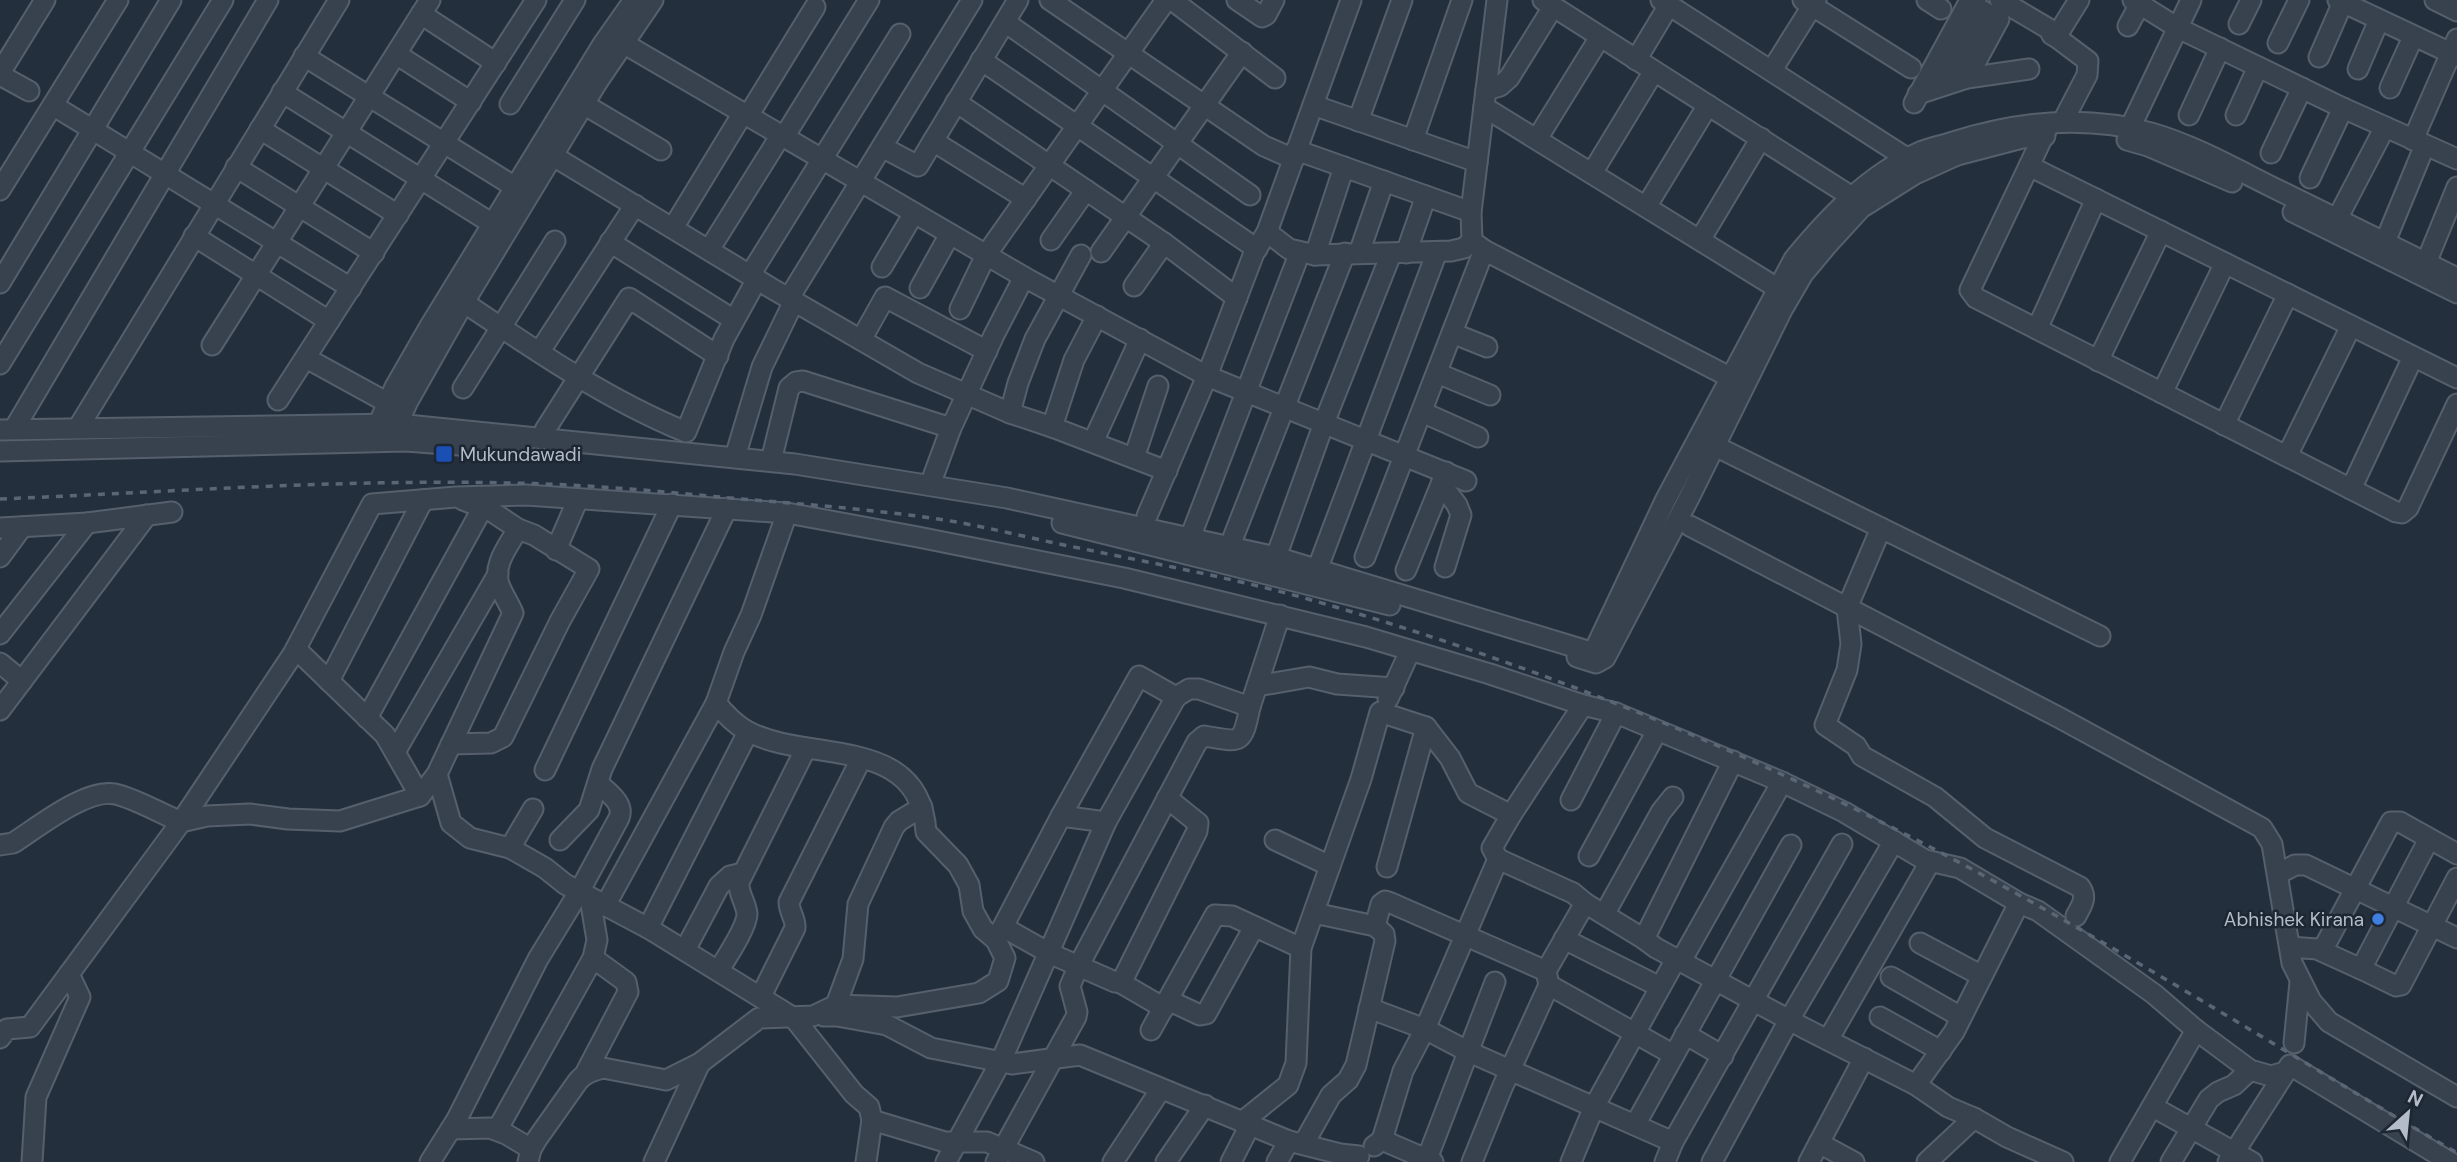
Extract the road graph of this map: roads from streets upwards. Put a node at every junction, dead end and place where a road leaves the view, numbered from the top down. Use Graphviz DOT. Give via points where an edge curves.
graph roads {
  1 [pos="45,0"];
  2 [pos="118,0"];
  3 [pos="170,0"];
  4 [pos="223,0"];
  5 [pos="268,0"];
  6 [pos="339,0"];
  7 [pos="536,0"];
  8 [pos="575,0"];
  9 [pos="634,0"];
  10 [pos="653,0"];
  11 [pos="869,0"];
  12 [pos="1018,0"];
  13 [pos="1050,0"];
  14 [pos="1166,0"];
  15 [pos="1172,0"];
  16 [pos="1237,0"];
  17 [pos="1274,0"];
  18 [pos="1351,0"];
  19 [pos="1402,0"];
  20 [pos="1462,0"];
  21 [pos="1497,0"];
  22 [pos="2000,0"];
  23 [pos="2079,0"];
  24 [pos="2191,0"];
  25 [pos="2251,0"];
  26 [pos="2299,0"];
  27 [pos="2435,0"];
  28 [pos="2341,1"];
  29 [pos="967,2"];
  30 [pos="1811,2"];
  31 [pos="2138,2"];
  32 [pos="1548,3"];
  33 [pos="1672,4"];
  34 [pos="1976,5"];
  35 [pos="1072,6"];
  36 [pos="426,7"];
  37 [pos="815,7"];
  38 [pos="2457,11"];
  39 [pos="2379,20"];
  40 [pos="1004,22"];
  41 [pos="2239,24"];
  42 [pos="2129,26"];
  43 [pos="2178,27"];
  44 [pos="900,34"];
  45 [pos="1600,37"];
  46 [pos="2056,37"];
  47 [pos="2413,37"];
  48 [pos="617,38"];
  49 [pos="2278,43"];
  50 [pos="2220,48"];
  51 [pos="2455,50"];
  52 [pos="1242,52"];
  53 [pos="396,54"];
  54 [pos="1129,54"];
  55 [pos="304,56"];
  56 [pos="2319,57"];
  57 [pos="981,60"];
  58 [pos="1636,60"];
  59 [pos="496,63"];
  60 [pos="2258,67"];
  61 [pos="1911,68"];
  62 [pos="2029,69"];
  63 [pos="2358,69"];
  64 [pos="1772,70"];
  65 [pos="1654,71"];
  66 [pos="0,74"];
  67 [pos="1275,78"];
  68 [pos="1967,78"];
  69 [pos="1943,85"];
  70 [pos="2302,88"];
  71 [pos="2390,88"];
  72 [pos="29,90"];
  73 [pos="1102,91"];
  74 [pos="282,92"];
  75 [pos="370,95"];
  76 [pos="1485,99"];
  77 [pos="577,101"];
  78 [pos="471,102"];
  79 [pos="956,102"];
  80 [pos="510,104"];
  81 [pos="1205,105"];
  82 [pos="1313,105"];
  83 [pos="1708,105"];
  84 [pos="54,106"];
  85 [pos="2343,108"];
  86 [pos="746,115"];
  87 [pos="2189,115"];
  88 [pos="2236,115"];
  89 [pos="1358,121"];
  90 [pos="2052,127"];
  91 [pos="2385,127"];
  92 [pos="1077,128"];
  93 [pos="2130,128"];
  94 [pos="260,129"];
  95 [pos="92,130"];
  96 [pos="347,131"];
  97 [pos="783,136"];
  98 [pos="1761,138"];
  99 [pos="1537,139"];
  100 [pos="1413,140"];
  101 [pos="933,141"];
  102 [pos="445,142"];
  103 [pos="2419,142"];
  104 [pos="1178,145"];
  105 [pos="882,147"];
  106 [pos="661,150"];
  107 [pos="546,152"];
  108 [pos="130,153"];
  109 [pos="2271,153"];
  110 [pos="1295,154"];
  111 [pos="822,159"];
  112 [pos="1908,159"];
  113 [pos="2457,159"];
  114 [pos="1477,162"];
  115 [pos="1050,165"];
  116 [pos="2029,166"];
  117 [pos="236,167"];
  118 [pos="1344,167"];
  119 [pos="324,168"];
  120 [pos="1592,173"];
  121 [pos="165,174"];
  122 [pos="422,178"];
  123 [pos="2310,178"];
  124 [pos="1154,179"];
  125 [pos="861,181"];
  126 [pos="1384,181"];
  127 [pos="515,187"];
  128 [pos="2457,187"];
  129 [pos="0,190"];
  130 [pos="1086,190"];
  131 [pos="1250,195"];
  132 [pos="1426,196"];
  133 [pos="1852,197"];
  134 [pos="1026,199"];
  135 [pos="2096,199"];
  136 [pos="214,204"];
  137 [pos="635,205"];
  138 [pos="300,206"];
  139 [pos="1646,207"];
  140 [pos="1471,212"];
  141 [pos="914,213"];
  142 [pos="398,215"];
  143 [pos="1126,217"];
  144 [pos="2337,219"];
  145 [pos="1837,223"];
  146 [pos="500,228"];
  147 [pos="673,228"];
  148 [pos="2161,231"];
  149 [pos="950,234"];
  150 [pos="194,236"];
  151 [pos="1051,240"];
  152 [pos="1262,240"];
  153 [pos="1700,240"];
  154 [pos="555,241"];
  155 [pos="610,242"];
  156 [pos="2385,242"];
  157 [pos="276,243"];
  158 [pos="1164,243"];
  159 [pos="1478,246"];
  160 [pos="709,250"];
  161 [pos="1437,251"];
  162 [pos="374,253"];
  163 [pos="1308,253"];
  164 [pos="1352,253"];
  165 [pos="1399,253"];
  166 [pos="986,255"];
  167 [pos="2225,263"];
  168 [pos="2426,263"];
  169 [pos="882,267"];
  170 [pos="256,275"];
  171 [pos="753,277"];
  172 [pos="1024,277"];
  173 [pos="2457,278"];
  174 [pos="0,283"];
  175 [pos="1134,286"];
  176 [pos="351,288"];
  177 [pos="920,288"];
  178 [pos="1777,288"];
  179 [pos="2457,293"];
  180 [pos="2288,295"];
  181 [pos="1060,296"];
  182 [pos="457,298"];
  183 [pos="1237,298"];
  184 [pos="792,300"];
  185 [pos="960,309"];
  186 [pos="1097,316"];
  187 [pos="734,320"];
  188 [pos="330,321"];
  189 [pos="500,326"];
  190 [pos="2351,326"];
  191 [pos="2037,329"];
  192 [pos="1452,333"];
  193 [pos="1140,339"];
  194 [pos="861,340"];
  195 [pos="212,345"];
  196 [pos="1487,347"];
  197 [pos="540,351"];
  198 [pos="987,351"];
  199 [pos="718,356"];
  200 [pos="2413,357"];
  201 [pos="306,358"];
  202 [pos="2098,360"];
  203 [pos="0,364"];
  204 [pos="1437,373"];
  205 [pos="1207,376"];
  206 [pos="578,377"];
  207 [pos="2457,378"];
  208 [pos="1738,382"];
  209 [pos="1158,386"];
  210 [pos="463,388"];
  211 [pos="1245,391"];
  212 [pos="967,393"];
  213 [pos="2162,393"];
  214 [pos="1490,395"];
  215 [pos="278,400"];
  216 [pos="388,404"];
  217 [pos="2457,404"];
  218 [pos="1285,407"];
  219 [pos="1422,412"];
  220 [pos="1010,413"];
  221 [pos="1324,423"];
  222 [pos="2224,425"];
  223 [pos="1052,427"];
  224 [pos="78,428"];
  225 [pos="951,428"];
  226 [pos="7,430"];
  227 [pos="545,430"];
  228 [pos="384,432"];
  229 [pos="686,432"];
  230 [pos="1478,437"];
  231 [pos="1365,440"];
  232 [pos="1093,442"];
  233 [pos="1715,446"];
  234 [pos="0,451"];
  235 [pos="686,454"];
  236 [pos="1405,456"];
  237 [pos="2287,456"];
  238 [pos="735,457"];
  239 [pos="1134,458"];
  240 [pos="771,461"];
  241 [pos="1167,471"];
  242 [pos="1444,478"];
  243 [pos="1466,481"];
  244 [pos="929,485"];
  245 [pos="2351,489"];
  246 [pos="456,497"];
  247 [pos="578,499"];
  248 [pos="423,500"];
  249 [pos="672,504"];
  250 [pos="727,508"];
  251 [pos="482,509"];
  252 [pos="172,512"];
  253 [pos="787,513"];
  254 [pos="148,515"];
  255 [pos="1674,515"];
  256 [pos="1147,516"];
  257 [pos="87,523"];
  258 [pos="22,527"];
  259 [pos="0,528"];
  260 [pos="1881,528"];
  261 [pos="518,529"];
  262 [pos="1190,538"];
  263 [pos="1229,548"];
  264 [pos="556,550"];
  265 [pos="1276,557"];
  266 [pos="1365,557"];
  267 [pos="0,558"];
  268 [pos="1445,567"];
  269 [pos="1317,570"];
  270 [pos="1406,570"];
  271 [pos="498,574"];
  272 [pos="1847,608"];
  273 [pos="1280,615"];
  274 [pos="1882,626"];
  275 [pos="0,634"];
  276 [pos="2099,636"];
  277 [pos="1851,644"];
  278 [pos="296,649"];
  279 [pos="1410,651"];
  280 [pos="1596,655"];
  281 [pos="0,663"];
  282 [pos="22,681"];
  283 [pos="329,681"];
  284 [pos="1256,686"];
  285 [pos="1394,688"];
  286 [pos="1176,697"];
  287 [pos="716,703"];
  288 [pos="1583,705"];
  289 [pos="1250,707"];
  290 [pos="0,710"];
  291 [pos="1380,712"];
  292 [pos="1616,713"];
  293 [pos="367,718"];
  294 [pos="1426,727"];
  295 [pos="1657,731"];
  296 [pos="748,732"];
  297 [pos="451,744"];
  298 [pos="806,748"];
  299 [pos="395,752"];
  300 [pos="861,759"];
  301 [pos="1733,761"];
  302 [pos="545,770"];
  303 [pos="437,774"];
  304 [pos="1782,782"];
  305 [pos="598,783"];
  306 [pos="420,796"];
  307 [pos="1673,797"];
  308 [pos="1167,798"];
  309 [pos="1571,800"];
  310 [pos="922,807"];
  311 [pos="533,809"];
  312 [pos="1511,815"];
  313 [pos="1061,816"];
  314 [pos="181,822"];
  315 [pos="1105,822"];
  316 [pos="2430,839"];
  317 [pos="560,840"];
  318 [pos="1275,840"];
  319 [pos="1894,841"];
  320 [pos="1842,844"];
  321 [pos="0,845"];
  322 [pos="1791,845"];
  323 [pos="510,848"];
  324 [pos="2457,854"];
  325 [pos="1589,856"];
  326 [pos="1498,859"];
  327 [pos="1930,862"];
  328 [pos="1330,866"];
  329 [pos="1387,867"];
  330 [pos="743,873"];
  331 [pos="2278,874"];
  332 [pos="2457,878"];
  333 [pos="2354,888"];
  334 [pos="591,899"];
  335 [pos="1585,903"];
  336 [pos="2019,903"];
  337 [pos="2393,908"];
  338 [pos="1314,913"];
  339 [pos="1605,913"];
  340 [pos="2071,925"];
  341 [pos="1375,926"];
  342 [pos="2433,926"];
  343 [pos="1254,927"];
  344 [pos="648,928"];
  345 [pos="1000,933"];
  346 [pos="1464,934"];
  347 [pos="2457,938"];
  348 [pos="1564,939"];
  349 [pos="1644,939"];
  350 [pos="1920,943"];
  351 [pos="2290,947"];
  352 [pos="1301,948"];
  353 [pos="685,950"];
  354 [pos="2322,951"];
  355 [pos="1049,953"];
  356 [pos="593,958"];
  357 [pos="1678,960"];
  358 [pos="1079,965"];
  359 [pos="2361,969"];
  360 [pos="719,970"];
  361 [pos="69,974"];
  362 [pos="1891,976"];
  363 [pos="1982,976"];
  364 [pos="1547,978"];
  365 [pos="2301,979"];
  366 [pos="1714,980"];
  367 [pos="1495,982"];
  368 [pos="1121,983"];
  369 [pos="1660,987"];
  370 [pos="761,996"];
  371 [pos="1754,1001"];
  372 [pos="1166,1004"];
  373 [pos="836,1005"];
  374 [pos="1369,1008"];
  375 [pos="804,1017"];
  376 [pos="1880,1017"];
  377 [pos="1961,1017"];
  378 [pos="1789,1020"];
  379 [pos="1425,1029"];
  380 [pos="1151,1030"];
  381 [pos="2196,1030"];
  382 [pos="1636,1032"];
  383 [pos="1685,1034"];
  384 [pos="0,1038"];
  385 [pos="1828,1040"];
  386 [pos="2294,1044"];
  387 [pos="1467,1051"];
  388 [pos="1941,1051"];
  389 [pos="1674,1055"];
  390 [pos="1723,1056"];
  391 [pos="1054,1057"];
  392 [pos="1864,1058"];
  393 [pos="1001,1062"];
  394 [pos="700,1063"];
  395 [pos="1511,1070"];
  396 [pos="2249,1070"];
  397 [pos="2286,1072"];
  398 [pos="585,1074"];
  399 [pos="1916,1085"];
  400 [pos="1161,1089"];
  401 [pos="2455,1092"];
  402 [pos="1205,1105"];
  403 [pos="1594,1107"];
  404 [pos="2153,1107"];
  405 [pos="1974,1118"];
  406 [pos="872,1120"];
  407 [pos="1246,1124"];
  408 [pos="1635,1125"];
  409 [pos="2192,1128"];
  410 [pos="451,1129"];
  411 [pos="498,1130"];
  412 [pos="1382,1140"];
  413 [pos="1297,1142"];
  414 [pos="1674,1142"];
  415 [pos="1819,1143"];
  416 [pos="964,1149"];
  417 [pos="529,1155"];
  418 [pos="999,1155"];
  419 [pos="2231,1158"];
  420 [pos="1359,1159"];
  421 [pos="1430,1161"];
  422 [pos="32,1162"];
  423 [pos="430,1162"];
  424 [pos="654,1162"];
  425 [pos="866,1162"];
  426 [pos="946,1162"];
  427 [pos="1034,1162"];
  428 [pos="1113,1162"];
  429 [pos="1166,1162"];
  430 [pos="1231,1162"];
  431 [pos="1277,1162"];
  432 [pos="1472,1162"];
  433 [pos="1571,1162"];
  434 [pos="1665,1162"];
  435 [pos="1712,1162"];
  436 [pos="1809,1162"];
  437 [pos="1854,1162"];
  438 [pos="1927,1162"];
  439 [pos="2063,1162"];
  440 [pos="2120,1162"];
  441 [pos="2171,1162"];
  442 [pos="2252,1162"];
  443 [pos="2451,1162"];
  1 -- 66 [label="street"];
  2 -- 84 [label="street"];
  3 -- 95 [label="street"];
  4 -- 108 [label="street"];
  5 -- 121 [label="street"];
  6 -- 55 [label="street"];
  7 -- 59 [label="street"];
  8 -- 80 [label="street"];
  9 -- 48 [label="street"];
  10 -- 48 [label="street"];
  11 -- 97 [label="street"];
  12 -- 40 [label="street"];
  13 -- 35 [label="street"];
  14 -- 54 [label="street"];
  15 -- 52 [label="street"];
  16 -- 17 [label="street" via="1262,17"];
  18 -- 82 [label="street"];
  19 -- 89 [label="street"];
  20 -- 100 [label="street"];
  21 -- 76 [label="street"];
  22 -- 46 [label="street"];
  23 -- 46 [label="street"];
  24 -- 43 [label="street"];
  25 -- 41 [label="street"];
  26 -- 49 [label="street"];
  27 -- 38 [label="street"];
  28 -- 39 [label="street"];
  28 -- 56 [label="street"];
  29 -- 105 [label="street"];
  30 -- 61 [label="street"];
  30 -- 64 [label="street"];
  31 -- 42 [label="street"];
  31 -- 43 [label="street"];
  32 -- 45 [label="street"];
  32 -- 76 [label="street" via="1508,78"];
  33 -- 58 [label="street"];
  33 -- 64 [label="street"];
  34 -- 68 [label="street" via="1999,19"];
  34 -- 69 [label="street"];
  34 -- 69 [label="street" via="1916,98"];
  35 -- 54 [label="street"];
  36 -- 53 [label="street"];
  36 -- 59 [label="street"];
  37 -- 86 [label="street"];
  39 -- 47 [label="street"];
  39 -- 63 [label="street"];
  40 -- 57 [label="street"];
  40 -- 73 [label="street"];
  43 -- 50 [label="street"];
  43 -- 93 [label="street"];
  44 -- 111 [label="street"];
  45 -- 58 [label="street"];
  45 -- 99 [label="street"];
  46 -- 90 [label="street" via="2088,61 2087,75"];
  47 -- 51 [label="street"];
  47 -- 71 [label="street"];
  48 -- 77 [label="street"];
  48 -- 86 [label="street"];
  50 -- 60 [label="street"];
  50 -- 87 [label="street"];
  51 -- 103 [label="street"];
  52 -- 67 [label="street"];
  52 -- 81 [label="street"];
  53 -- 75 [label="street"];
  53 -- 78 [label="street"];
  54 -- 73 [label="street"];
  54 -- 81 [label="street"];
  55 -- 74 [label="street"];
  55 -- 75 [label="street"];
  57 -- 79 [label="street"];
  57 -- 92 [label="street"];
  58 -- 65 [label="street"];
  59 -- 78 [label="street"];
  60 -- 70 [label="street"];
  60 -- 88 [label="street"];
  62 -- 68 [label="street"];
  64 -- 112 [label="street"];
  65 -- 83 [label="street"];
  65 -- 120 [label="street"];
  66 -- 72 [label="street"];
  68 -- 69 [label="street"];
  70 -- 85 [label="street"];
  70 -- 109 [label="street"];
  73 -- 92 [label="street"];
  73 -- 104 [label="street"];
  74 -- 94 [label="street"];
  74 -- 96 [label="street"];
  75 -- 96 [label="street"];
  75 -- 102 [label="street"];
  76 -- 99 [label="street"];
  76 -- 114 [label="street"];
  77 -- 106 [label="street"];
  77 -- 107 [label="street"];
  78 -- 102 [label="street"];
  79 -- 101 [label="street"];
  79 -- 115 [label="street"];
  81 -- 104 [label="street"];
  81 -- 110 [label="street" via="1264,146"];
  82 -- 89 [label="street"];
  82 -- 110 [label="street"];
  83 -- 98 [label="street"];
  83 -- 139 [label="street"];
  84 -- 95 [label="street"];
  84 -- 129 [label="street"];
  85 -- 91 [label="street"];
  85 -- 123 [label="street"];
  86 -- 97 [label="street"];
  86 -- 147 [label="street"];
  89 -- 100 [label="street"];
  90 -- 93 [label="street" via="2108,123"];
  90 -- 112 [label="street" via="2011,126"];
  90 -- 116 [label="street"];
  90 -- 145 [label="street" via="1957,155 1915,174"];
  90 -- 179 [label="street" via="2064,134 2107,135 2148,146 2213,173"];
  91 -- 103 [label="street"];
  91 -- 144 [label="street"];
  92 -- 115 [label="street"];
  92 -- 124 [label="street"];
  93 -- 144 [label="street" via="2189,146"];
  94 -- 117 [label="street"];
  94 -- 119 [label="street"];
  95 -- 108 [label="street"];
  95 -- 174 [label="street"];
  96 -- 119 [label="street"];
  96 -- 122 [label="street"];
  97 -- 111 [label="street"];
  97 -- 160 [label="street"];
  98 -- 133 [label="street"];
  98 -- 153 [label="street"];
  99 -- 120 [label="street"];
  100 -- 114 [label="street"];
  101 -- 105 [label="street" via="918,166"];
  101 -- 134 [label="street"];
  102 -- 122 [label="street"];
  102 -- 127 [label="street"];
  103 -- 113 [label="street"];
  103 -- 156 [label="street"];
  104 -- 124 [label="street"];
  104 -- 131 [label="street"];
  105 -- 125 [label="street"];
  107 -- 127 [label="street"];
  107 -- 137 [label="street"];
  107 -- 146 [label="street"];
  108 -- 121 [label="street"];
  108 -- 203 [label="street"];
  110 -- 118 [label="street"];
  110 -- 152 [label="street"];
  111 -- 125 [label="street"];
  111 -- 171 [label="street"];
  112 -- 133 [label="street"];
  114 -- 140 [label="street"];
  115 -- 130 [label="street"];
  115 -- 134 [label="street"];
  116 -- 135 [label="street"];
  116 -- 191 [label="street" via="1970,290 1976,298"];
  117 -- 136 [label="street"];
  117 -- 138 [label="street"];
  118 -- 126 [label="street"];
  118 -- 163 [label="street"];
  119 -- 138 [label="street"];
  119 -- 142 [label="street"];
  120 -- 139 [label="street"];
  121 -- 136 [label="street"];
  121 -- 226 [label="street"];
  122 -- 142 [label="street"];
  122 -- 146 [label="street"];
  124 -- 143 [label="street"];
  124 -- 152 [label="street"];
  125 -- 141 [label="street"];
  125 -- 184 [label="street"];
  126 -- 132 [label="street"];
  126 -- 164 [label="street"];
  127 -- 146 [label="street"];
  128 -- 168 [label="street"];
  130 -- 143 [label="street"];
  130 -- 151 [label="street"];
  132 -- 140 [label="street"];
  132 -- 165 [label="street"];
  133 -- 145 [label="street"];
  134 -- 166 [label="street"];
  135 -- 148 [label="street"];
  135 -- 191 [label="street"];
  136 -- 150 [label="street"];
  136 -- 157 [label="street"];
  137 -- 147 [label="street"];
  137 -- 155 [label="street"];
  138 -- 157 [label="street"];
  138 -- 162 [label="street"];
  139 -- 153 [label="street"];
  140 -- 159 [label="street"];
  141 -- 149 [label="street"];
  141 -- 169 [label="street"];
  142 -- 162 [label="street"];
  143 -- 158 [label="street"];
  143 -- 181 [label="street"];
  144 -- 156 [label="street"];
  145 -- 178 [label="street" via="1794,259"];
  145 -- 208 [label="street"];
  146 -- 182 [label="street"];
  147 -- 160 [label="street"];
  148 -- 167 [label="street"];
  148 -- 202 [label="street"];
  149 -- 166 [label="street"];
  149 -- 177 [label="street"];
  150 -- 170 [label="street"];
  150 -- 224 [label="street"];
  152 -- 163 [label="street"];
  152 -- 183 [label="street"];
  153 -- 178 [label="street"];
  154 -- 189 [label="street"];
  155 -- 187 [label="street"];
  155 -- 197 [label="street"];
  156 -- 168 [label="street"];
  157 -- 170 [label="street"];
  157 -- 176 [label="street"];
  158 -- 175 [label="street"];
  158 -- 183 [label="street"];
  159 -- 161 [label="street"];
  159 -- 192 [label="street"];
  159 -- 208 [label="street"];
  160 -- 171 [label="street"];
  161 -- 165 [label="street"];
  161 -- 231 [label="street"];
  162 -- 176 [label="street"];
  163 -- 164 [label="street"];
  163 -- 211 [label="street"];
  164 -- 165 [label="street"];
  164 -- 218 [label="street"];
  165 -- 221 [label="street"];
  166 -- 172 [label="street"];
  166 -- 185 [label="street"];
  167 -- 180 [label="street"];
  167 -- 213 [label="street"];
  168 -- 173 [label="street"];
  170 -- 188 [label="street"];
  170 -- 195 [label="street"];
  171 -- 184 [label="street"];
  171 -- 187 [label="street"];
  172 -- 181 [label="street"];
  172 -- 198 [label="street"];
  176 -- 188 [label="street"];
  178 -- 208 [label="street"];
  180 -- 190 [label="street"];
  180 -- 222 [label="street"];
  181 -- 186 [label="street"];
  181 -- 220 [label="street" via="1035,339"];
  182 -- 189 [label="street"];
  182 -- 216 [label="street"];
  182 -- 228 [label="street"];
  183 -- 205 [label="street"];
  184 -- 194 [label="street"];
  184 -- 238 [label="street" via="762,367"];
  186 -- 193 [label="street"];
  186 -- 223 [label="street" via="1074,360"];
  187 -- 199 [label="street"];
  188 -- 201 [label="street"];
  189 -- 197 [label="street"];
  189 -- 210 [label="street"];
  190 -- 200 [label="street"];
  190 -- 237 [label="street"];
  191 -- 202 [label="street"];
  192 -- 196 [label="street"];
  192 -- 204 [label="street"];
  193 -- 205 [label="street"];
  193 -- 232 [label="street"];
  194 -- 198 [label="street" via="885,297"];
  194 -- 212 [label="street" via="918,373"];
  197 -- 206 [label="street"];
  198 -- 212 [label="street"];
  199 -- 206 [label="street" via="629,298"];
  199 -- 229 [label="street"];
  200 -- 207 [label="street"];
  200 -- 245 [label="street"];
  201 -- 215 [label="street"];
  201 -- 216 [label="street"];
  202 -- 213 [label="street"];
  204 -- 214 [label="street"];
  204 -- 219 [label="street"];
  205 -- 211 [label="street"];
  205 -- 241 [label="street"];
  206 -- 227 [label="street"];
  206 -- 229 [label="street"];
  208 -- 233 [label="street"];
  208 -- 255 [label="street"];
  209 -- 239 [label="street"];
  211 -- 218 [label="street"];
  211 -- 262 [label="street"];
  212 -- 220 [label="street"];
  212 -- 225 [label="street"];
  213 -- 222 [label="street"];
  216 -- 228 [label="street"];
  217 -- 245 [label="street" via="2405,512 2396,512"];
  218 -- 221 [label="street"];
  218 -- 263 [label="street"];
  219 -- 230 [label="street"];
  219 -- 236 [label="street"];
  220 -- 223 [label="street"];
  221 -- 231 [label="street"];
  221 -- 265 [label="street"];
  222 -- 237 [label="street"];
  223 -- 232 [label="street"];
  224 -- 226 [label="street"];
  224 -- 228 [label="street"];
  225 -- 240 [label="street" via="796,382 789,388"];
  225 -- 244 [label="street"];
  228 -- 234 [label="street"];
  228 -- 235 [label="street"];
  228 -- 280 [label="street" via="769,472 1009,510"];
  229 -- 235 [label="street"];
  231 -- 236 [label="street"];
  231 -- 269 [label="street"];
  232 -- 239 [label="street"];
  233 -- 255 [label="street"];
  233 -- 260 [label="street"];
  235 -- 238 [label="street"];
  236 -- 242 [label="street"];
  236 -- 266 [label="street"];
  237 -- 245 [label="street"];
  238 -- 240 [label="street"];
  239 -- 241 [label="street"];
  240 -- 244 [label="street"];
  241 -- 256 [label="street"];
  242 -- 243 [label="street"];
  242 -- 268 [label="street" via="1460,511"];
  242 -- 270 [label="street"];
  244 -- 262 [label="street"];
  246 -- 247 [label="street"];
  246 -- 248 [label="street"];
  246 -- 251 [label="street"];
  247 -- 249 [label="street"];
  247 -- 264 [label="street"];
  248 -- 278 [label="street" via="373,505"];
  248 -- 283 [label="street"];
  249 -- 250 [label="street"];
  249 -- 302 [label="street"];
  250 -- 253 [label="street"];
  250 -- 305 [label="street"];
  251 -- 261 [label="street"];
  251 -- 293 [label="street"];
  252 -- 254 [label="street"];
  253 -- 273 [label="street" via="1124,578"];
  253 -- 287 [label="street"];
  254 -- 257 [label="street"];
  254 -- 282 [label="street"];
  255 -- 272 [label="street"];
  255 -- 280 [label="street" via="1605,658"];
  257 -- 258 [label="street"];
  257 -- 275 [label="street"];
  258 -- 259 [label="street"];
  258 -- 267 [label="street"];
  260 -- 272 [label="street"];
  260 -- 276 [label="street"];
  261 -- 264 [label="street"];
  261 -- 271 [label="street" via="498,565"];
  262 -- 263 [label="street"];
  263 -- 265 [label="street"];
  264 -- 297 [label="street" via="589,569 503,737 491,743"];
  265 -- 269 [label="street"];
  269 -- 280 [label="street"];
  271 -- 297 [label="street" via="513,613"];
  271 -- 299 [label="street"];
  272 -- 274 [label="street"];
  272 -- 277 [label="street"];
  273 -- 279 [label="street"];
  273 -- 284 [label="street"];
  274 -- 277 [label="street" via="1864,632"];
  274 -- 331 [label="street" via="2262,828 2272,844"];
  277 -- 340 [label="street" via="1847,670 1825,725 1856,746 1862,756 1935,797 1985,838 2080,887 2084,902"];
  278 -- 283 [label="street"];
  278 -- 314 [label="street"];
  279 -- 285 [label="street"];
  279 -- 288 [label="street"];
  281 -- 282 [label="street"];
  282 -- 290 [label="street"];
  283 -- 293 [label="street"];
  284 -- 285 [label="street" via="1309,677"];
  284 -- 289 [label="street"];
  285 -- 291 [label="street"];
  286 -- 289 [label="street" via="1199,689"];
  286 -- 313 [label="street" via="1139,676"];
  286 -- 315 [label="street"];
  287 -- 296 [label="street" via="727,718"];
  287 -- 334 [label="street"];
  288 -- 292 [label="street"];
  288 -- 312 [label="street"];
  289 -- 308 [label="street" via="1241,738 1200,739"];
  291 -- 294 [label="street"];
  291 -- 328 [label="street"];
  292 -- 295 [label="street"];
  292 -- 309 [label="street"];
  293 -- 299 [label="street"];
  294 -- 312 [label="street" via="1450,758 1468,793"];
  294 -- 329 [label="street"];
  295 -- 301 [label="street"];
  295 -- 325 [label="street"];
  296 -- 298 [label="street"];
  296 -- 344 [label="street"];
  297 -- 303 [label="street"];
  298 -- 300 [label="street"];
  298 -- 330 [label="street"];
  299 -- 306 [label="street"];
  300 -- 310 [label="street" via="892,768 916,792"];
  300 -- 370 [label="street" via="789,902 796,922"];
  301 -- 304 [label="street"];
  301 -- 349 [label="street"];
  303 -- 306 [label="street"];
  303 -- 323 [label="street" via="451,823 470,838"];
  304 -- 319 [label="street"];
  304 -- 357 [label="street"];
  305 -- 317 [label="street" via="589,810"];
  305 -- 334 [label="street" via="620,804 622,812"];
  306 -- 314 [label="street" via="340,821 250,814"];
  307 -- 339 [label="street"];
  308 -- 358 [label="street"];
  308 -- 368 [label="street" via="1198,823 1197,831"];
  310 -- 345 [label="street" via="926,832 958,865 983,929"];
  310 -- 373 [label="street" via="894,827 858,904 853,959"];
  311 -- 323 [label="street"];
  312 -- 326 [label="street" via="1492,848"];
  313 -- 315 [label="street"];
  313 -- 345 [label="street"];
  314 -- 321 [label="street" via="116,794 99,793 13,843"];
  314 -- 361 [label="street"];
  315 -- 355 [label="street"];
  316 -- 324 [label="street"];
  316 -- 333 [label="street" via="2400,822 2391,822"];
  316 -- 337 [label="street"];
  318 -- 328 [label="street"];
  319 -- 327 [label="street"];
  319 -- 378 [label="street"];
  320 -- 371 [label="street"];
  322 -- 366 [label="street"];
  323 -- 334 [label="street"];
  326 -- 335 [label="street" via="1573,893"];
  326 -- 346 [label="street"];
  327 -- 336 [label="street" via="1960,868"];
  327 -- 385 [label="street"];
  328 -- 338 [label="street"];
  330 -- 353 [label="street" via="730,876 719,886"];
  330 -- 360 [label="street" via="738,890 747,920"];
  331 -- 333 [label="street" via="2300,864"];
  331 -- 351 [label="street"];
  332 -- 342 [label="street"];
  333 -- 337 [label="street"];
  333 -- 354 [label="street"];
  334 -- 344 [label="street"];
  334 -- 356 [label="street" via="597,940"];
  334 -- 410 [label="street" via="538,959"];
  335 -- 339 [label="street"];
  335 -- 348 [label="street"];
  336 -- 340 [label="street"];
  336 -- 363 [label="street"];
  337 -- 342 [label="street"];
  337 -- 359 [label="street"];
  338 -- 341 [label="street"];
  338 -- 352 [label="street"];
  339 -- 349 [label="street"];
  340 -- 381 [label="street"];
  341 -- 346 [label="street" via="1385,901"];
  341 -- 374 [label="street" via="1385,942"];
  342 -- 347 [label="street"];
  342 -- 359 [label="street" via="2401,985"];
  343 -- 352 [label="street"];
  343 -- 372 [label="street" via="1206,1014"];
  343 -- 372 [label="street" via="1232,916 1215,915"];
  344 -- 353 [label="street"];
  345 -- 355 [label="street"];
  345 -- 373 [label="street" via="1005,958 998,981 979,993 897,1007"];
  346 -- 364 [label="street"];
  346 -- 379 [label="street"];
  348 -- 364 [label="street"];
  348 -- 369 [label="street"];
  349 -- 357 [label="street"];
  350 -- 363 [label="street"];
  351 -- 354 [label="street"];
  351 -- 365 [label="street"];
  352 -- 407 [label="street" via="1293,1076"];
  353 -- 360 [label="street"];
  354 -- 359 [label="street"];
  355 -- 358 [label="street"];
  355 -- 393 [label="street"];
  356 -- 398 [label="street" via="626,982 628,992"];
  356 -- 411 [label="street"];
  357 -- 366 [label="street"];
  357 -- 369 [label="street"];
  358 -- 368 [label="street"];
  358 -- 391 [label="street" via="1070,986 1076,1017"];
  360 -- 370 [label="street"];
  361 -- 384 [label="street" via="30,1027 7,1029"];
  361 -- 422 [label="street" via="80,997 36,1097"];
  362 -- 377 [label="street"];
  363 -- 377 [label="street"];
  364 -- 382 [label="street"];
  364 -- 395 [label="street"];
  365 -- 386 [label="street"];
  365 -- 401 [label="street" via="2311,1001 2329,1022"];
  366 -- 371 [label="street"];
  366 -- 383 [label="street"];
  367 -- 387 [label="street"];
  368 -- 372 [label="street"];
  369 -- 382 [label="street"];
  370 -- 375 [label="street"];
  371 -- 378 [label="street"];
  371 -- 390 [label="street"];
  372 -- 380 [label="street"];
  373 -- 375 [label="street"];
  374 -- 379 [label="street"];
  374 -- 413 [label="street" via="1352,1074"];
  375 -- 393 [label="street" via="837,1016 887,1025 931,1048"];
  375 -- 394 [label="street" via="759,1018"];
  375 -- 406 [label="street" via="854,1094 869,1107"];
  376 -- 388 [label="street"];
  377 -- 388 [label="street"];
  378 -- 385 [label="street"];
  378 -- 435 [label="street"];
  379 -- 387 [label="street"];
  379 -- 412 [label="street" via="1403,1071"];
  381 -- 396 [label="street"];
  381 -- 404 [label="street"];
  382 -- 389 [label="street"];
  382 -- 403 [label="street"];
  383 -- 389 [label="street"];
  383 -- 390 [label="street"];
  385 -- 392 [label="street"];
  387 -- 395 [label="street"];
  387 -- 421 [label="street"];
  388 -- 399 [label="street"];
  389 -- 408 [label="street"];
  390 -- 414 [label="street"];
  391 -- 393 [label="street"];
  391 -- 400 [label="street" via="1080,1055"];
  391 -- 418 [label="street"];
  392 -- 399 [label="street"];
  392 -- 415 [label="street"];
  393 -- 416 [label="street"];
  394 -- 398 [label="street" via="666,1080 603,1068"];
  394 -- 424 [label="street"];
  395 -- 403 [label="street"];
  395 -- 432 [label="street"];
  396 -- 397 [label="street" via="2271,1076"];
  396 -- 409 [label="street" via="2209,1099"];
  397 -- 419 [label="street"];
  397 -- 443 [label="street" via="2290,1065"];
  398 -- 417 [label="street"];
  399 -- 405 [label="street"];
  400 -- 402 [label="street"];
  400 -- 428 [label="street"];
  402 -- 407 [label="street"];
  402 -- 429 [label="street"];
  403 -- 408 [label="street"];
  403 -- 433 [label="street"];
  404 -- 409 [label="street"];
  404 -- 440 [label="street"];
  405 -- 438 [label="street"];
  405 -- 439 [label="street"];
  406 -- 416 [label="street"];
  406 -- 425 [label="street"];
  407 -- 413 [label="street"];
  407 -- 430 [label="street"];
  408 -- 414 [label="street"];
  409 -- 419 [label="street"];
  409 -- 441 [label="street"];
  410 -- 411 [label="street"];
  410 -- 423 [label="street"];
  411 -- 417 [label="street"];
  412 -- 420 [label="street"];
  412 -- 421 [label="street"];
  413 -- 420 [label="street"];
  413 -- 431 [label="street"];
  414 -- 434 [label="street"];
  415 -- 436 [label="street"];
  415 -- 437 [label="street"];
  416 -- 418 [label="street" via="982,1141"];
  416 -- 426 [label="street"];
  418 -- 427 [label="street"];
  419 -- 442 [label="street"];
}
